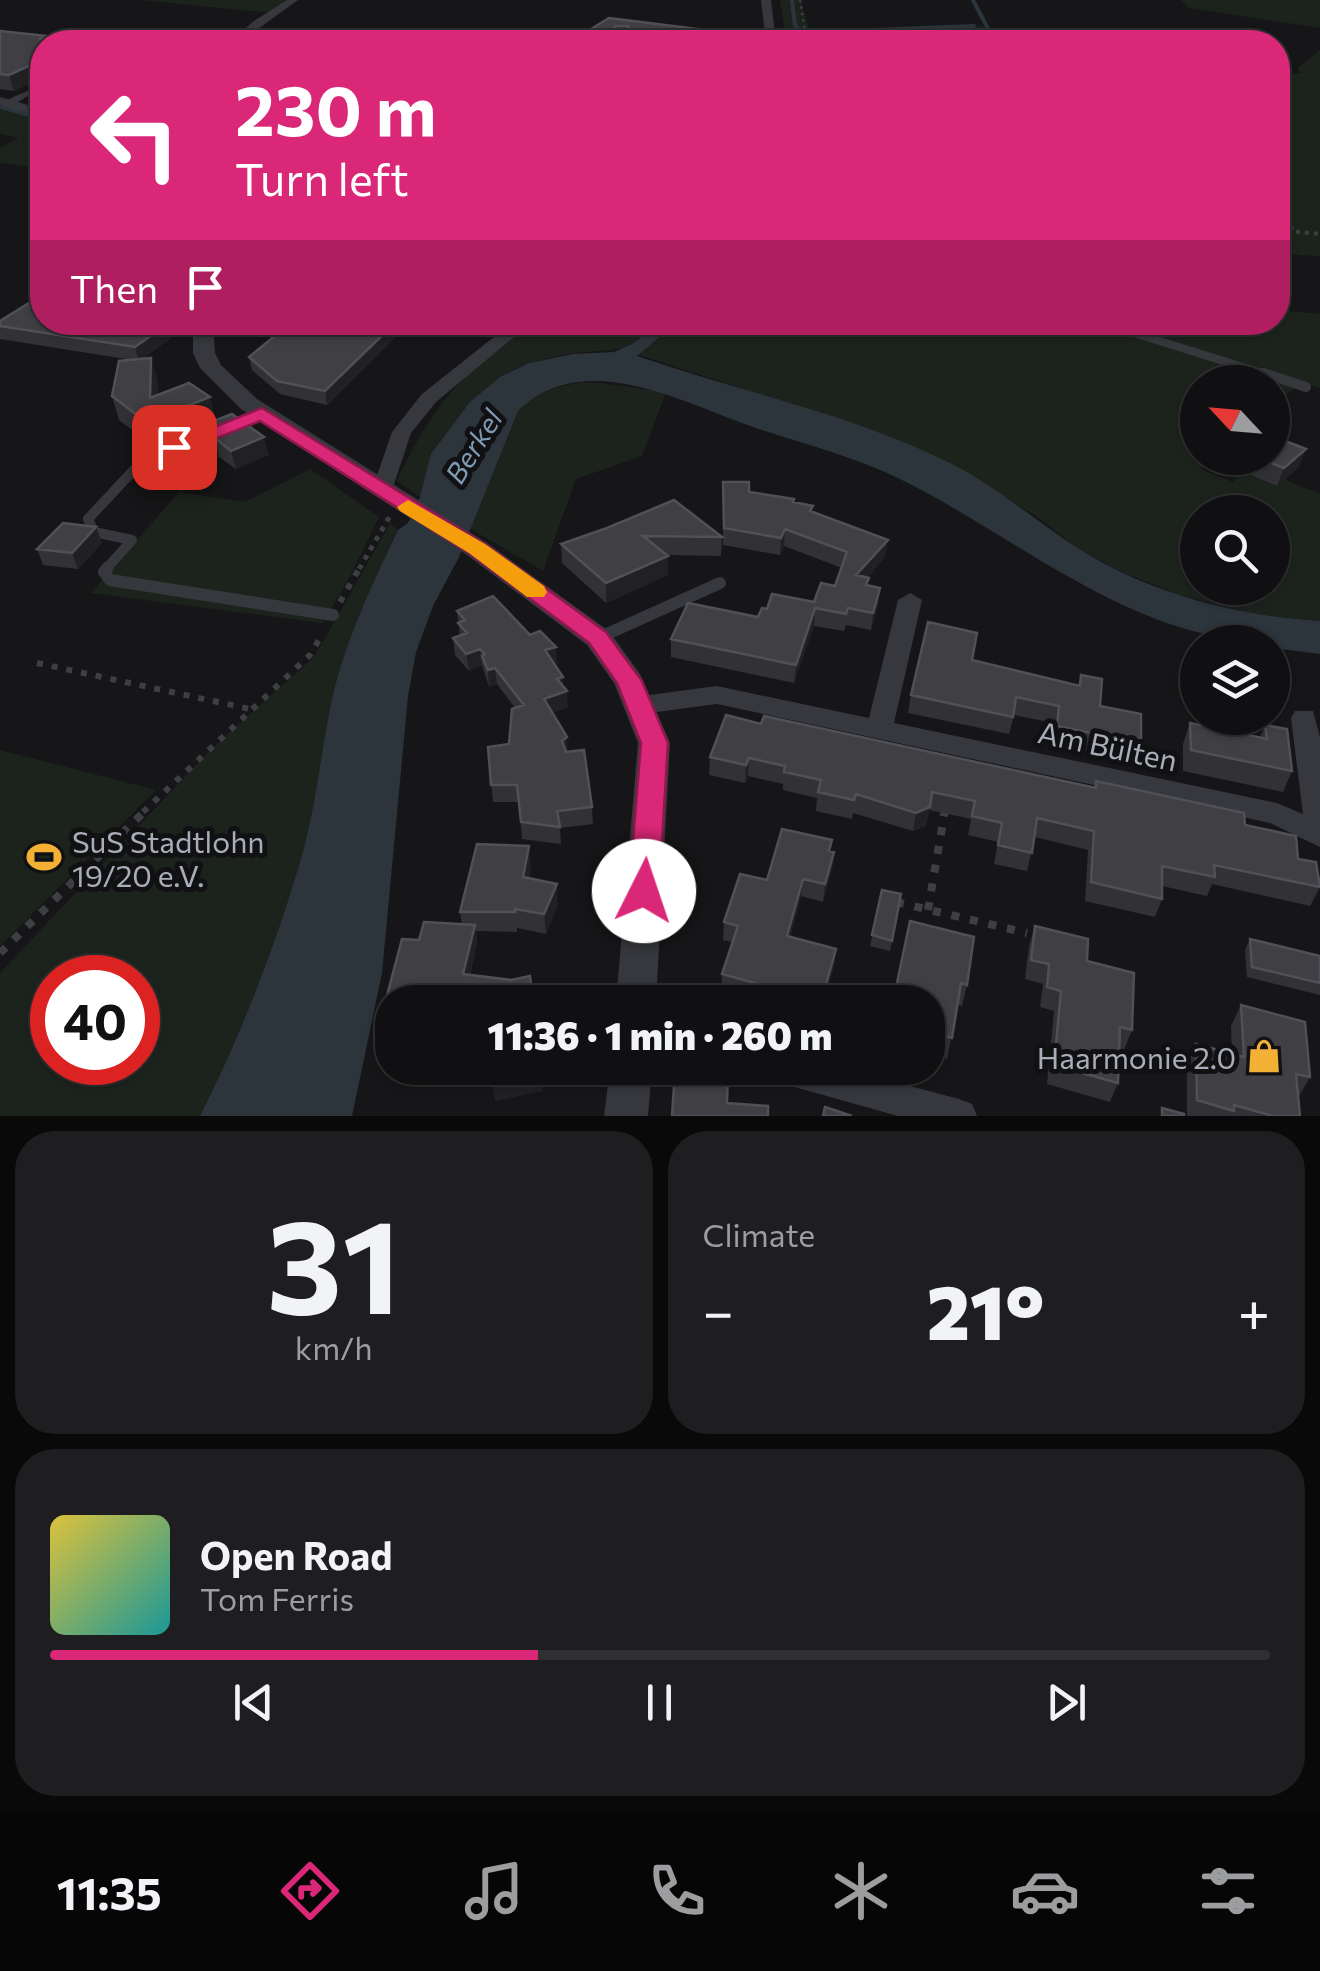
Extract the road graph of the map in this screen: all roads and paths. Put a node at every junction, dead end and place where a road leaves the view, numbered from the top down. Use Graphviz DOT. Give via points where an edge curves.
graph roads {
  1 [pos="294,0"];
  2 [pos="766,0"];
  3 [pos="800,0"];
  4 [pos="247,30"];
  5 [pos="770,30"];
  6 [pos="805,30"];
  7 [pos="30,93"];
  8 [pos="3,102"];
  9 [pos="30,110"];
  10 [pos="1290,226"];
  11 [pos="1290,232"];
  12 [pos="1294,232"];
  13 [pos="1320,234"];
  14 [pos="203,335"];
  15 [pos="508,335"];
  16 [pos="1141,335"];
  17 [pos="1306,387"];
  18 [pos="262,414"];
  19 [pos="212,433"];
  20 [pos="195,439"];
  21 [pos="396,499"];
  22 [pos="720,583"];
  23 [pos="910,600"];
  24 [pos="333,615"];
  25 [pos="598,638"];
  26 [pos="38,663"];
  27 [pos="642,705"];
  28 [pos="250,709"];
  29 [pos="1304,718"];
  30 [pos="879,730"];
  31 [pos="946,801"];
  32 [pos="1320,836"];
  33 [pos="878,898"];
  34 [pos="928,910"];
  35 [pos="1027,933"];
  36 [pos="0,953"];
  37 [pos="637,985"];
  38 [pos="629,1085"];
  39 [pos="846,1085"];
  40 [pos="626,1116"];
  41 [pos="959,1116"];
  1 -- 4 [label="street"];
  2 -- 5 [label="street"];
  3 -- 6 [label="path"];
  7 -- 8 [label="lane"];
  8 -- 9 [label="street"];
  10 -- 12 [label="path"];
  11 -- 12 [label="path"];
  12 -- 13 [label="path"];
  14 -- 18 [label="street" via="211,368"];
  15 -- 21 [label="street" via="430,398 402,432"];
  16 -- 17 [label="lane"];
  18 -- 19 [label="lane"];
  18 -- 21 [label="street"];
  20 -- 24 [label="lane" via="144,458 88,520 94,532 132,540 104,572 110,580"];
  21 -- 24 [label="path"];
  21 -- 25 [label="street" via="477,548"];
  22 -- 25 [label="lane"];
  23 -- 30 [label="street"];
  24 -- 28 [label="path" via="310,655"];
  25 -- 27 [label="street"];
  26 -- 28 [label="path"];
  27 -- 30 [label="street, Am Bülten" via="717,695"];
  27 -- 37 [label="street" via="654,743"];
  28 -- 36 [label="path"];
  29 -- 32 [label="street, Am Bülten"];
  30 -- 32 [label="street, Am Bülten" via="1277,814"];
  31 -- 34 [label="path"];
  33 -- 34 [label="path"];
  34 -- 35 [label="path"];
  38 -- 40 [label="street"];
  39 -- 41 [label="street"];
}
